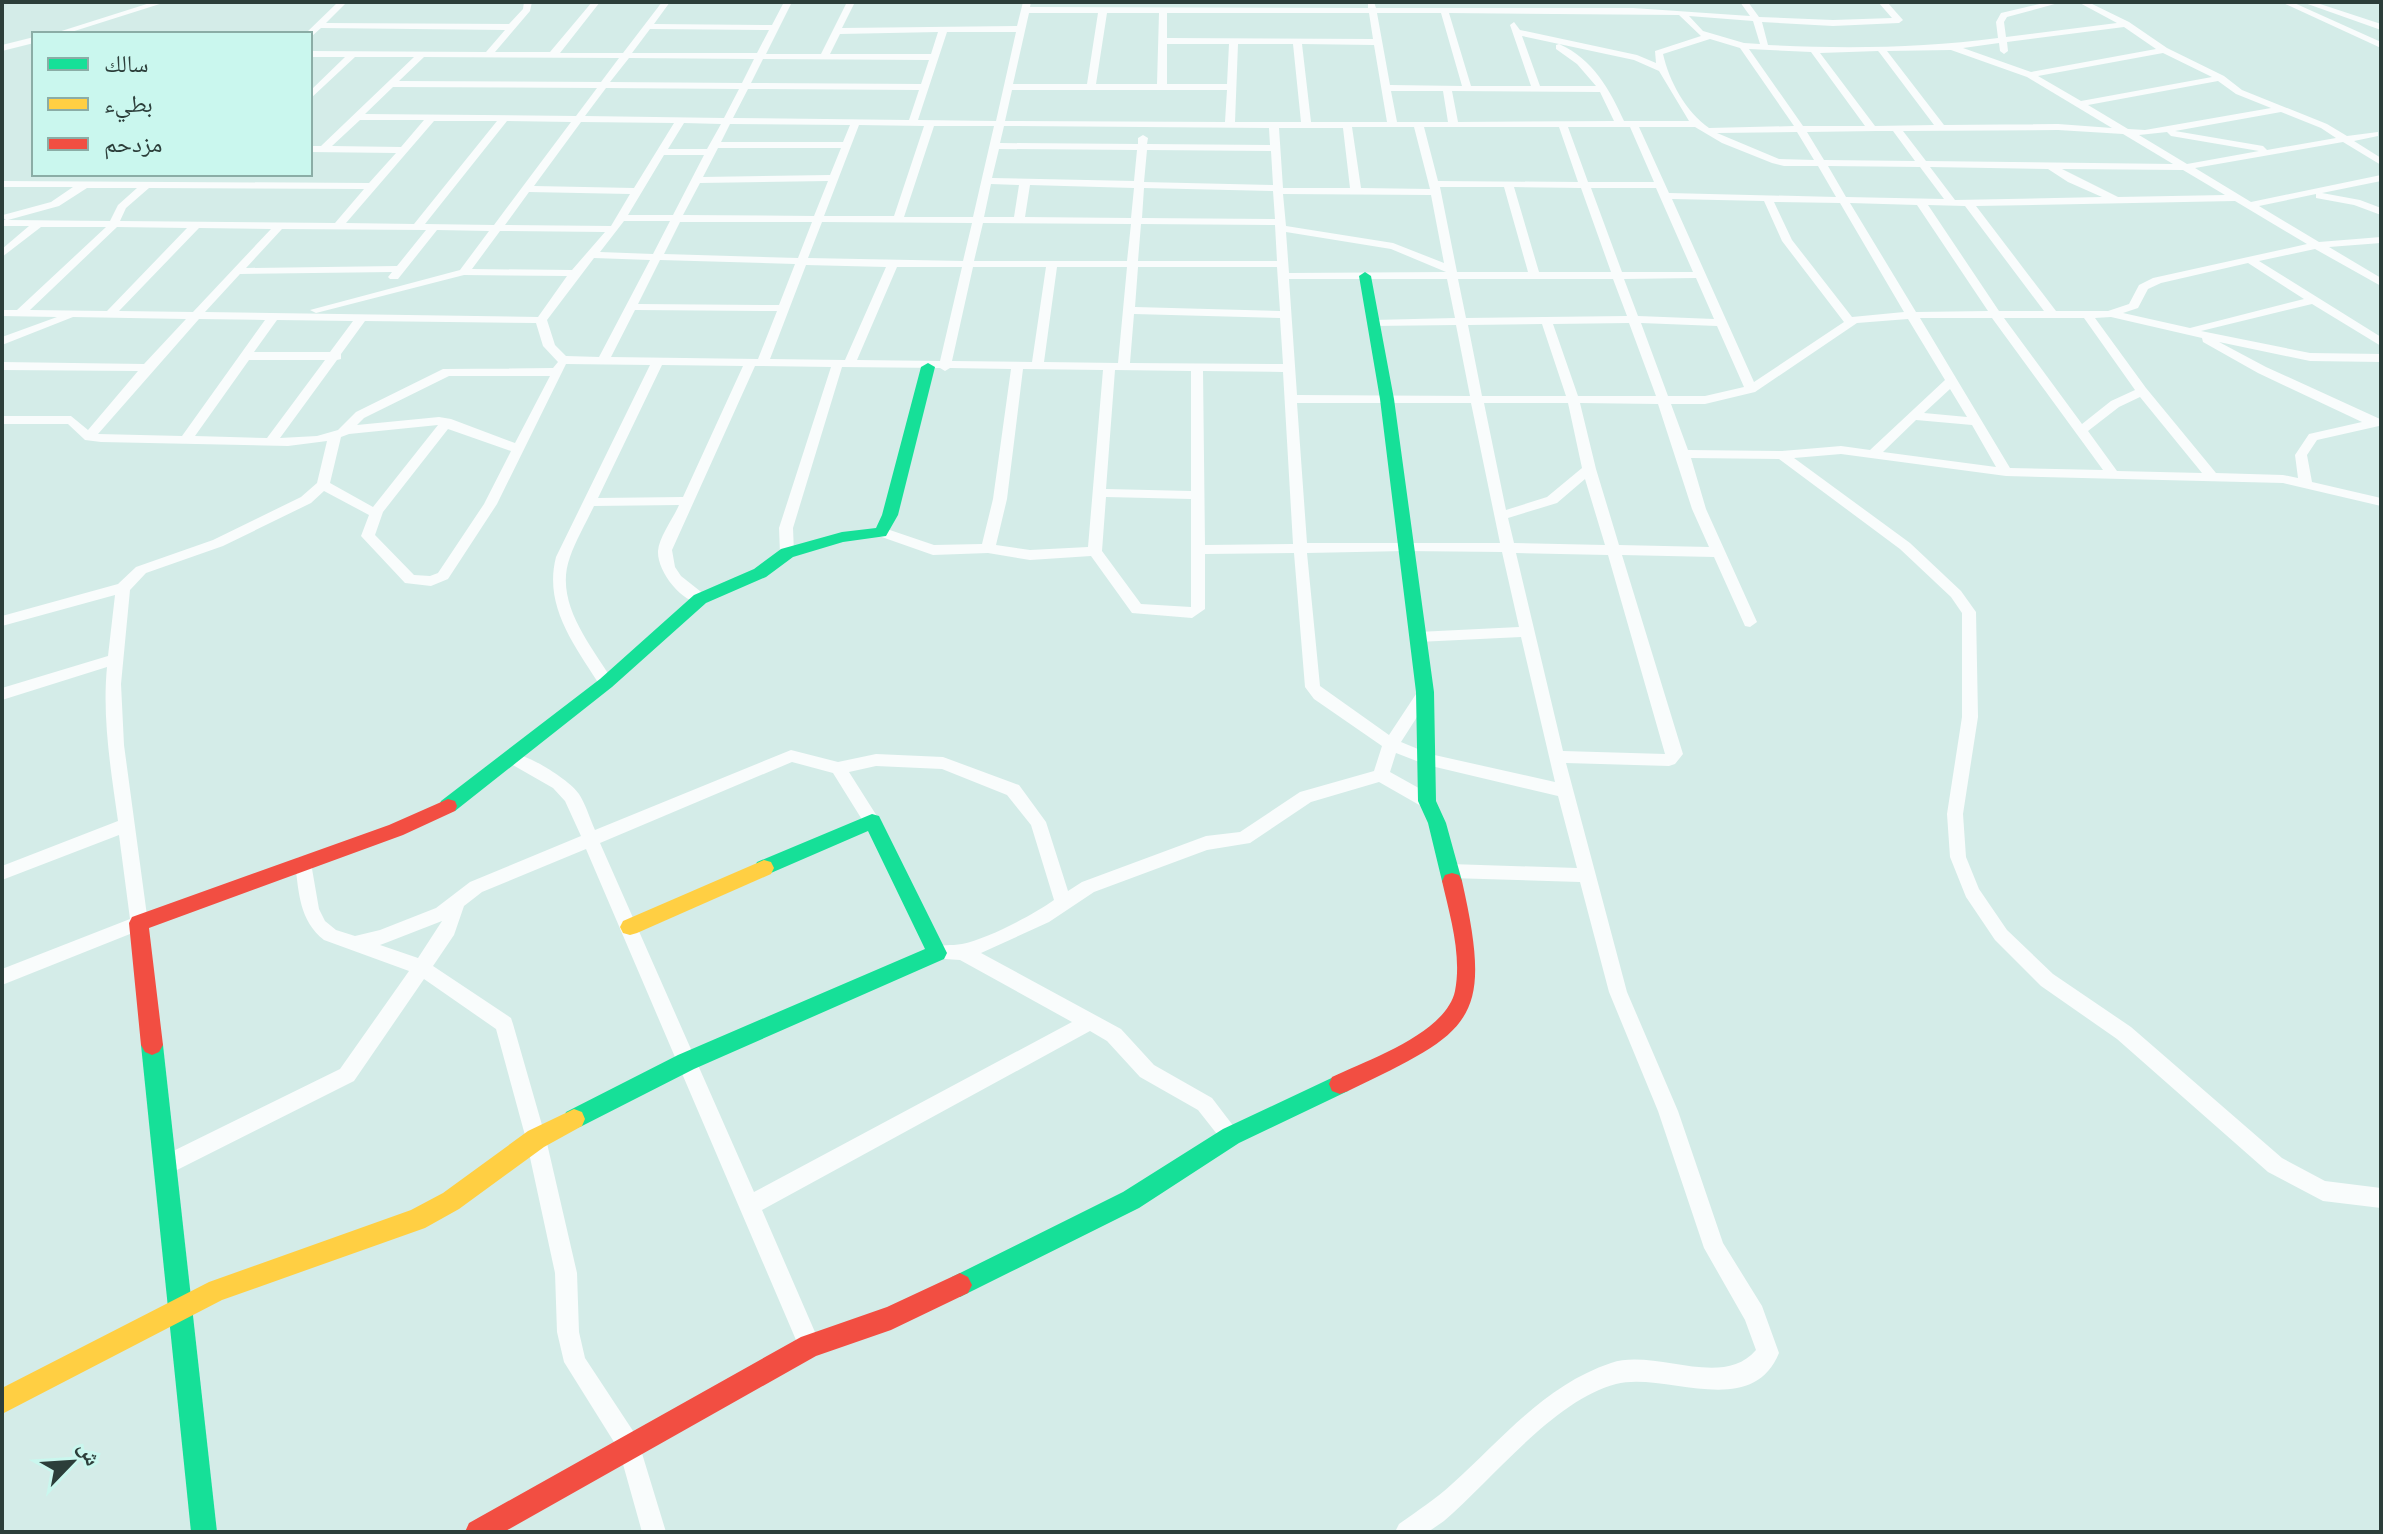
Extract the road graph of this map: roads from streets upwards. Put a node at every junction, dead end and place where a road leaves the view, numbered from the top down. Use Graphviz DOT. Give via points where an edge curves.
graph roads {
  1 [pos="162,2"];
  2 [pos="343,2"];
  3 [pos="528,2"];
  4 [pos="596,2"];
  5 [pos="666,2"];
  6 [pos="788,2"];
  7 [pos="851,2"];
  8 [pos="1570,2"];
  9 [pos="1744,2"];
  10 [pos="1882,2"];
  11 [pos="2058,2"];
  12 [pos="2082,2"];
  13 [pos="2285,2"];
  14 [pos="2304,2"];
  15 [pos="2342,2"];
  16 [pos="1694,5"];
  17 [pos="1026,6"];
  18 [pos="1231,6"];
  19 [pos="1291,6"];
  20 [pos="1372,6"];
  21 [pos="1631,6"];
  22 [pos="1103,10"];
  23 [pos="1163,10"];
  24 [pos="1444,10"];
  25 [pos="1578,10"];
  26 [pos="1509,11"];
  27 [pos="1680,12"];
  28 [pos="1757,19"];
  29 [pos="2126,24"];
  30 [pos="319,25"];
  31 [pos="2380,25"];
  32 [pos="649,26"];
  33 [pos="512,27"];
  34 [pos="774,28"];
  35 [pos="1021,29"];
  36 [pos="943,30"];
  37 [pos="838,31"];
  38 [pos="63,32"];
  39 [pos="311,32"];
  40 [pos="1516,32"];
  41 [pos="1710,36"];
  42 [pos="32,40"];
  43 [pos="1164,41"];
  44 [pos="1234,41"];
  45 [pos="1297,41"];
  46 [pos="1547,41"];
  47 [pos="1377,42"];
  48 [pos="2002,42"];
  49 [pos="2381,45"];
  50 [pos="1743,46"];
  51 [pos="1952,47"];
  52 [pos="2,48"];
  53 [pos="1765,48"];
  54 [pos="1814,50"];
  55 [pos="1882,50"];
  56 [pos="2164,50"];
  57 [pos="312,54"];
  58 [pos="353,54"];
  59 [pos="421,55"];
  60 [pos="488,55"];
  61 [pos="553,55"];
  62 [pos="627,56"];
  63 [pos="759,56"];
  64 [pos="824,56"];
  65 [pos="936,57"];
  66 [pos="2005,64"];
  67 [pos="1663,69"];
  68 [pos="856,71"];
  69 [pos="2030,75"];
  70 [pos="2221,78"];
  71 [pos="391,84"];
  72 [pos="604,86"];
  73 [pos="743,86"];
  74 [pos="1091,86"];
  75 [pos="925,87"];
  76 [pos="1009,87"];
  77 [pos="1162,87"];
  78 [pos="1230,87"];
  79 [pos="1385,88"];
  80 [pos="1467,88"];
  81 [pos="1536,88"];
  82 [pos="1447,89"];
  83 [pos="1605,89"];
  84 [pos="312,94"];
  85 [pos="2080,104"];
  86 [pos="2278,110"];
  87 [pos="361,117"];
  88 [pos="431,118"];
  89 [pos="505,118"];
  90 [pos="578,119"];
  91 [pos="681,120"];
  92 [pos="727,120"];
  93 [pos="856,121"];
  94 [pos="913,121"];
  95 [pos="930,122"];
  96 [pos="1001,123"];
  97 [pos="1392,123"];
  98 [pos="1418,123"];
  99 [pos="1453,123"];
  100 [pos="1562,123"];
  101 [pos="1230,124"];
  102 [pos="1274,124"];
  103 [pos="1306,124"];
  104 [pos="1347,124"];
  105 [pos="1626,124"];
  106 [pos="1696,124"];
  107 [pos="2320,124"];
  108 [pos="1146,125"];
  109 [pos="1941,128"];
  110 [pos="1896,129"];
  111 [pos="1706,130"];
  112 [pos="1801,130"];
  113 [pos="1873,130"];
  114 [pos="2129,132"];
  115 [pos="2162,132"];
  116 [pos="2378,134"];
  117 [pos="2344,140"];
  118 [pos="846,145"];
  119 [pos="997,146"];
  120 [pos="1141,147"];
  121 [pos="1275,148"];
  122 [pos="312,149"];
  123 [pos="324,149"];
  124 [pos="713,149"];
  125 [pos="402,150"];
  126 [pos="2275,151"];
  127 [pos="662,152"];
  128 [pos="2381,162"];
  129 [pos="1819,164"];
  130 [pos="2048,164"];
  131 [pos="1925,165"];
  132 [pos="2186,167"];
  133 [pos="157,176"];
  134 [pos="832,178"];
  135 [pos="2381,178"];
  136 [pos="698,180"];
  137 [pos="988,181"];
  138 [pos="1025,182"];
  139 [pos="1139,183"];
  140 [pos="2,184"];
  141 [pos="86,184"];
  142 [pos="146,185"];
  143 [pos="372,186"];
  144 [pos="1509,186"];
  145 [pos="1587,186"];
  146 [pos="1434,188"];
  147 [pos="527,189"];
  148 [pos="1278,189"];
  149 [pos="639,191"];
  150 [pos="1664,191"];
  151 [pos="1356,192"];
  152 [pos="2306,194"];
  153 [pos="2237,198"];
  154 [pos="1768,199"];
  155 [pos="2121,201"];
  156 [pos="1843,202"];
  157 [pos="1921,203"];
  158 [pos="1952,203"];
  159 [pos="1968,203"];
  160 [pos="2249,205"];
  161 [pos="2381,212"];
  162 [pos="621,218"];
  163 [pos="678,218"];
  164 [pos="817,219"];
  165 [pos="898,220"];
  166 [pos="2,221"];
  167 [pos="978,221"];
  168 [pos="1019,221"];
  169 [pos="1137,222"];
  170 [pos="38,224"];
  171 [pos="196,225"];
  172 [pos="1281,225"];
  173 [pos="279,226"];
  174 [pos="112,227"];
  175 [pos="336,228"];
  176 [pos="416,228"];
  177 [pos="433,229"];
  178 [pos="498,229"];
  179 [pos="614,229"];
  180 [pos="2381,240"];
  181 [pos="2317,245"];
  182 [pos="2,254"];
  183 [pos="594,255"];
  184 [pos="655,259"];
  185 [pos="2250,260"];
  186 [pos="802,262"];
  187 [pos="1133,263"];
  188 [pos="893,264"];
  189 [pos="1052,264"];
  190 [pos="968,265"];
  191 [pos="400,269"];
  192 [pos="1283,270"];
  193 [pos="236,271"];
  194 [pos="464,272"];
  195 [pos="1449,272"];
  196 [pos="575,273"];
  197 [pos="1534,275"];
  198 [pos="1616,275"];
  199 [pos="1700,275"];
  200 [pos="1365,276"];
  201 [pos="2381,283"];
  202 [pos="384,290"];
  203 [pos="2314,300"];
  204 [pos="632,307"];
  205 [pos="784,308"];
  206 [pos="1131,310"];
  207 [pos="2,313"];
  208 [pos="20,313"];
  209 [pos="81,313"];
  210 [pos="110,314"];
  211 [pos="2087,314"];
  212 [pos="2109,314"];
  213 [pos="299,315"];
  214 [pos="1286,315"];
  215 [pos="1912,315"];
  216 [pos="1996,315"];
  217 [pos="363,316"];
  218 [pos="2054,316"];
  219 [pos="273,317"];
  220 [pos="195,318"];
  221 [pos="1633,319"];
  222 [pos="541,320"];
  223 [pos="1546,320"];
  224 [pos="1849,321"];
  225 [pos="1461,322"];
  226 [pos="1373,323"];
  227 [pos="1722,323"];
  228 [pos="2192,330"];
  229 [pos="2,341"];
  230 [pos="2381,342"];
  231 [pos="247,356"];
  232 [pos="337,356"];
  233 [pos="2381,358"];
  234 [pos="603,361"];
  235 [pos="657,363"];
  236 [pos="756,364"];
  237 [pos="843,365"];
  238 [pos="2,366"];
  239 [pos="560,366"];
  240 [pos="937,367"];
  241 [pos="1017,367"];
  242 [pos="1037,367"];
  243 [pos="147,368"];
  244 [pos="1109,368"];
  245 [pos="1124,368"];
  246 [pos="1197,368"];
  247 [pos="1288,368"];
  248 [pos="1951,381"];
  249 [pos="1751,389"];
  250 [pos="2142,391"];
  251 [pos="1291,399"];
  252 [pos="1387,399"];
  253 [pos="1477,400"];
  254 [pos="1663,401"];
  255 [pos="1574,402"];
  256 [pos="1913,416"];
  257 [pos="2,420"];
  258 [pos="447,422"];
  259 [pos="1976,422"];
  260 [pos="2378,422"];
  261 [pos="2082,430"];
  262 [pos="340,433"];
  263 [pos="89,437"];
  264 [pos="187,438"];
  265 [pos="270,442"];
  266 [pos="518,449"];
  267 [pos="1874,453"];
  268 [pos="1683,454"];
  269 [pos="1782,455"];
  270 [pos="1589,469"];
  271 [pos="2006,472"];
  272 [pos="2112,473"];
  273 [pos="2211,475"];
  274 [pos="2306,484"];
  275 [pos="323,485"];
  276 [pos="1099,493"];
  277 [pos="1197,495"];
  278 [pos="688,501"];
  279 [pos="591,502"];
  280 [pos="2381,502"];
  281 [pos="377,511"];
  282 [pos="1501,516"];
  283 [pos="881,532"];
  284 [pos="1405,546"];
  285 [pos="1300,547"];
  286 [pos="1612,547"];
  287 [pos="988,548"];
  288 [pos="1508,549"];
  289 [pos="1197,550"];
  290 [pos="1095,551"];
  291 [pos="1720,552"];
  292 [pos="787,553"];
  293 [pos="123,588"];
  294 [pos="700,599"];
  295 [pos="2,621"];
  296 [pos="1750,622"];
  297 [pos="1527,632"];
  298 [pos="1418,637"];
  299 [pos="116,659"];
  300 [pos="606,683"];
  301 [pos="1425,692"];
  302 [pos="2,694"];
  303 [pos="1391,744"];
  304 [pos="512,757"];
  305 [pos="1556,757"];
  306 [pos="1427,759"];
  307 [pos="838,768"];
  308 [pos="1381,775"];
  309 [pos="1565,791"];
  310 [pos="1427,801"];
  311 [pos="872,821"];
  312 [pos="126,825"];
  313 [pos="591,837"];
  314 [pos="303,863"];
  315 [pos="1450,871"];
  316 [pos="2,873"];
  317 [pos="1587,875"];
  318 [pos="1063,902"];
  319 [pos="456,905"];
  320 [pos="139,923"];
  321 [pos="630,927"];
  322 [pos="355,944"];
  323 [pos="962,952"];
  324 [pos="937,953"];
  325 [pos="421,967"];
  326 [pos="2,977"];
  327 [pos="1091,1021"];
  328 [pos="686,1062"];
  329 [pos="1231,1136"];
  330 [pos="536,1139"];
  331 [pos="164,1166"];
  332 [pos="2381,1198"];
  333 [pos="749,1206"];
  334 [pos="180,1310"];
  335 [pos="810,1346"];
  336 [pos="2,1401"];
  337 [pos="629,1445"];
  338 [pos="204,1532"];
  339 [pos="478,1532"];
  340 [pos="654,1532"];
  341 [pos="1407,1532"];
  1 -- 38 [label="street"];
  2 -- 30 [label="street"];
  3 -- 33 [label="street"];
  4 -- 61 [label="street"];
  5 -- 32 [label="street"];
  6 -- 34 [label="street"];
  7 -- 37 [label="street"];
  8 -- 25 [label="street"];
  9 -- 28 [label="street"];
  10 -- 28 [label="street" via="1899,21"];
  11 -- 48 [label="street" via="2008,12 2000,22"];
  12 -- 29 [label="street"];
  13 -- 49 [label="street"];
  14 -- 31 [label="street"];
  15 -- 31 [label="street"];
  16 -- 27 [label="street"];
  16 -- 28 [label="street"];
  17 -- 22 [label="street"];
  17 -- 35 [label="street"];
  18 -- 19 [label="street"];
  18 -- 23 [label="street"];
  19 -- 20 [label="street"];
  20 -- 24 [label="street"];
  20 -- 47 [label="street"];
  21 -- 25 [label="street"];
  21 -- 27 [label="street"];
  22 -- 23 [label="street"];
  22 -- 74 [label="street"];
  23 -- 43 [label="street"];
  24 -- 26 [label="street"];
  24 -- 80 [label="street"];
  25 -- 26 [label="street"];
  26 -- 40 [label="street"];
  27 -- 41 [label="street" via="1693,28"];
  28 -- 53 [label="street"];
  29 -- 48 [label="street"];
  29 -- 56 [label="street"];
  30 -- 33 [label="street"];
  30 -- 39 [label="street"];
  32 -- 34 [label="street"];
  32 -- 62 [label="street"];
  33 -- 60 [label="street"];
  34 -- 63 [label="street"];
  35 -- 36 [label="street"];
  35 -- 76 [label="street"];
  36 -- 37 [label="street"];
  36 -- 65 [label="street"];
  37 -- 64 [label="street"];
  40 -- 46 [label="street"];
  40 -- 81 [label="street"];
  41 -- 50 [label="street"];
  41 -- 67 [label="street" via="1658,53"];
  42 -- 52 [label="street"];
  43 -- 44 [label="street"];
  43 -- 77 [label="street"];
  44 -- 45 [label="street"];
  44 -- 78 [label="street"];
  45 -- 47 [label="street"];
  45 -- 103 [label="street"];
  46 -- 67 [label="street" via="1637,58"];
  46 -- 83 [label="street" via="1589,66"];
  47 -- 79 [label="street"];
  48 -- 51 [label="street"];
  48 -- 66 [label="street"];
  50 -- 53 [label="street"];
  50 -- 112 [label="street"];
  51 -- 55 [label="street"];
  51 -- 66 [label="street"];
  53 -- 54 [label="street"];
  54 -- 55 [label="street"];
  54 -- 113 [label="street"];
  55 -- 109 [label="street"];
  56 -- 69 [label="street"];
  56 -- 70 [label="street"];
  57 -- 58 [label="street"];
  58 -- 59 [label="street"];
  58 -- 84 [label="street"];
  59 -- 60 [label="street"];
  59 -- 71 [label="street"];
  60 -- 61 [label="street"];
  61 -- 62 [label="street"];
  62 -- 63 [label="street"];
  62 -- 72 [label="street"];
  63 -- 64 [label="street"];
  63 -- 73 [label="street"];
  64 -- 68 [label="street"];
  65 -- 68 [label="street"];
  65 -- 75 [label="street"];
  66 -- 69 [label="street"];
  67 -- 106 [label="street"];
  68 -- 73 [label="street"];
  68 -- 75 [label="street"];
  69 -- 85 [label="street"];
  70 -- 85 [label="street"];
  70 -- 86 [label="street"];
  71 -- 72 [label="street"];
  71 -- 87 [label="street"];
  72 -- 73 [label="street"];
  72 -- 90 [label="street"];
  73 -- 92 [label="street"];
  74 -- 76 [label="street"];
  74 -- 77 [label="street"];
  75 -- 94 [label="street"];
  76 -- 96 [label="street"];
  77 -- 78 [label="street"];
  78 -- 101 [label="street"];
  79 -- 82 [label="street"];
  79 -- 97 [label="street"];
  80 -- 81 [label="street"];
  80 -- 82 [label="street"];
  81 -- 83 [label="street"];
  82 -- 99 [label="street"];
  83 -- 105 [label="street"];
  85 -- 114 [label="street"];
  86 -- 107 [label="street"];
  86 -- 115 [label="street"];
  87 -- 88 [label="street"];
  87 -- 123 [label="street"];
  88 -- 89 [label="street"];
  88 -- 125 [label="street"];
  89 -- 90 [label="street"];
  89 -- 176 [label="street"];
  90 -- 91 [label="street"];
  90 -- 147 [label="street"];
  91 -- 92 [label="street"];
  91 -- 127 [label="street"];
  92 -- 93 [label="street"];
  92 -- 124 [label="street"];
  93 -- 94 [label="street"];
  93 -- 118 [label="street"];
  94 -- 95 [label="street"];
  95 -- 96 [label="street"];
  95 -- 165 [label="street"];
  96 -- 108 [label="street"];
  96 -- 119 [label="street"];
  97 -- 98 [label="street"];
  97 -- 104 [label="street"];
  98 -- 99 [label="street"];
  98 -- 146 [label="street"];
  99 -- 100 [label="street"];
  100 -- 105 [label="street"];
  100 -- 145 [label="street"];
  101 -- 102 [label="street"];
  101 -- 108 [label="street"];
  102 -- 103 [label="street"];
  102 -- 121 [label="street"];
  103 -- 104 [label="street"];
  104 -- 151 [label="street"];
  105 -- 106 [label="street"];
  105 -- 150 [label="street"];
  106 -- 111 [label="street"];
  107 -- 116 [label="street"];
  107 -- 117 [label="street"];
  108 -- 120 [label="street"];
  109 -- 110 [label="street"];
  109 -- 114 [label="street"];
  110 -- 113 [label="street"];
  110 -- 131 [label="street"];
  111 -- 112 [label="street"];
  111 -- 129 [label="street" via="1774,161"];
  112 -- 113 [label="street"];
  112 -- 129 [label="street"];
  114 -- 115 [label="street"];
  114 -- 132 [label="street"];
  115 -- 126 [label="street"];
  116 -- 117 [label="street"];
  117 -- 126 [label="street"];
  117 -- 128 [label="street"];
  118 -- 124 [label="street"];
  118 -- 134 [label="street"];
  119 -- 120 [label="street"];
  119 -- 137 [label="street"];
  120 -- 121 [label="street"];
  120 -- 139 [label="street"];
  121 -- 148 [label="street"];
  122 -- 123 [label="street"];
  123 -- 125 [label="street"];
  124 -- 127 [label="street"];
  124 -- 136 [label="street"];
  125 -- 143 [label="street"];
  126 -- 132 [label="street"];
  127 -- 149 [label="street"];
  129 -- 131 [label="street"];
  129 -- 156 [label="street"];
  130 -- 131 [label="street"];
  130 -- 132 [label="street"];
  130 -- 155 [label="street"];
  131 -- 158 [label="street"];
  132 -- 153 [label="street"];
  133 -- 142 [label="street"];
  134 -- 136 [label="street"];
  134 -- 164 [label="street"];
  135 -- 152 [label="street"];
  136 -- 163 [label="street"];
  137 -- 138 [label="street"];
  137 -- 167 [label="street"];
  138 -- 139 [label="street"];
  138 -- 168 [label="street"];
  139 -- 148 [label="street"];
  139 -- 169 [label="street"];
  140 -- 141 [label="street"];
  141 -- 142 [label="street"];
  141 -- 166 [label="street" via="55,204"];
  142 -- 143 [label="street"];
  142 -- 174 [label="street" via="122,207"];
  143 -- 175 [label="street"];
  144 -- 145 [label="street"];
  144 -- 146 [label="street"];
  144 -- 197 [label="street"];
  145 -- 150 [label="street"];
  145 -- 198 [label="street"];
  146 -- 151 [label="street"];
  146 -- 195 [label="street"];
  147 -- 149 [label="street"];
  147 -- 178 [label="street"];
  148 -- 151 [label="street"];
  148 -- 172 [label="street"];
  149 -- 162 [label="street"];
  150 -- 154 [label="street"];
  150 -- 199 [label="street"];
  152 -- 160 [label="street"];
  152 -- 161 [label="street"];
  153 -- 155 [label="street"];
  153 -- 160 [label="street"];
  154 -- 156 [label="street"];
  154 -- 224 [label="street" via="1787,241"];
  155 -- 159 [label="street"];
  156 -- 157 [label="street"];
  156 -- 215 [label="street"];
  157 -- 158 [label="street"];
  157 -- 216 [label="street"];
  158 -- 159 [label="street"];
  159 -- 218 [label="street"];
  160 -- 181 [label="street"];
  162 -- 163 [label="street"];
  162 -- 179 [label="street"];
  163 -- 164 [label="street"];
  163 -- 184 [label="street"];
  164 -- 165 [label="street"];
  164 -- 186 [label="street"];
  165 -- 167 [label="street"];
  166 -- 170 [label="street"];
  167 -- 168 [label="street"];
  167 -- 190 [label="street"];
  168 -- 169 [label="street"];
  169 -- 172 [label="street"];
  169 -- 187 [label="street"];
  170 -- 174 [label="street"];
  170 -- 182 [label="street"];
  171 -- 173 [label="street"];
  171 -- 174 [label="street"];
  171 -- 210 [label="street"];
  172 -- 192 [label="street"];
  172 -- 195 [label="street" via="1393,246"];
  173 -- 175 [label="street"];
  173 -- 193 [label="street"];
  174 -- 208 [label="street"];
  175 -- 176 [label="street"];
  176 -- 177 [label="street"];
  177 -- 178 [label="street"];
  177 -- 191 [label="street"];
  178 -- 179 [label="street"];
  178 -- 194 [label="street"];
  179 -- 183 [label="street"];
  180 -- 181 [label="street"];
  181 -- 185 [label="street"];
  181 -- 201 [label="street"];
  183 -- 184 [label="street"];
  183 -- 196 [label="street"];
  184 -- 186 [label="street"];
  184 -- 204 [label="street"];
  185 -- 203 [label="street"];
  185 -- 212 [label="street" via="2149,283 2134,306"];
  186 -- 188 [label="street"];
  186 -- 205 [label="street"];
  187 -- 189 [label="street"];
  187 -- 192 [label="street"];
  187 -- 206 [label="street"];
  188 -- 190 [label="street"];
  188 -- 237 [label="street"];
  189 -- 190 [label="street"];
  189 -- 242 [label="street"];
  190 -- 240 [label="street"];
  191 -- 193 [label="street"];
  191 -- 202 [label="street"];
  192 -- 200 [label="street"];
  192 -- 214 [label="street"];
  193 -- 220 [label="street"];
  194 -- 196 [label="street"];
  194 -- 202 [label="street"];
  195 -- 197 [label="street"];
  195 -- 200 [label="street"];
  195 -- 225 [label="street"];
  196 -- 222 [label="street"];
  197 -- 198 [label="street"];
  198 -- 199 [label="street"];
  198 -- 221 [label="street"];
  199 -- 227 [label="street"];
  200 -- 226 [label="street"];
  202 -- 213 [label="street"];
  203 -- 228 [label="street"];
  203 -- 230 [label="street"];
  204 -- 205 [label="street"];
  204 -- 234 [label="street"];
  205 -- 236 [label="street"];
  206 -- 214 [label="street"];
  206 -- 245 [label="street"];
  207 -- 208 [label="street"];
  208 -- 209 [label="street"];
  209 -- 210 [label="street"];
  209 -- 229 [label="street"];
  210 -- 220 [label="street"];
  211 -- 212 [label="street"];
  211 -- 218 [label="street"];
  211 -- 250 [label="street"];
  212 -- 228 [label="street"];
  213 -- 217 [label="street"];
  213 -- 219 [label="street"];
  214 -- 247 [label="street"];
  215 -- 216 [label="street"];
  215 -- 224 [label="street"];
  215 -- 248 [label="street"];
  216 -- 218 [label="street"];
  216 -- 261 [label="street"];
  217 -- 222 [label="street"];
  217 -- 232 [label="street"];
  219 -- 220 [label="street"];
  219 -- 231 [label="street"];
  220 -- 243 [label="street"];
  221 -- 223 [label="street"];
  221 -- 227 [label="street"];
  221 -- 254 [label="street"];
  222 -- 239 [label="street"];
  223 -- 225 [label="street"];
  223 -- 255 [label="street"];
  224 -- 249 [label="street"];
  225 -- 226 [label="street"];
  225 -- 253 [label="street"];
  226 -- 252 [label="street"];
  227 -- 249 [label="street"];
  228 -- 233 [label="street" via="2310,357"];
  228 -- 260 [label="street" via="2262,370"];
  231 -- 232 [label="street"];
  231 -- 264 [label="street"];
  232 -- 265 [label="street"];
  234 -- 235 [label="street"];
  234 -- 239 [label="street"];
  235 -- 236 [label="street"];
  235 -- 279 [label="street"];
  236 -- 237 [label="street"];
  236 -- 278 [label="street"];
  237 -- 240 [label="street"];
  237 -- 292 [label="street" via="786,528"];
  238 -- 243 [label="street"];
  239 -- 262 [label="street" via="447,372 360,415"];
  239 -- 266 [label="street"];
  240 -- 241 [label="street"];
  240 -- 283 [label="street"];
  241 -- 242 [label="street"];
  241 -- 287 [label="street" via="1000,499"];
  242 -- 244 [label="street"];
  243 -- 263 [label="street"];
  244 -- 245 [label="street"];
  244 -- 276 [label="street"];
  245 -- 246 [label="street"];
  246 -- 247 [label="street"];
  246 -- 277 [label="street"];
  247 -- 251 [label="street"];
  248 -- 256 [label="street"];
  248 -- 259 [label="street"];
  249 -- 254 [label="street" via="1705,400"];
  250 -- 261 [label="street"];
  250 -- 273 [label="street"];
  251 -- 252 [label="street"];
  251 -- 285 [label="street"];
  252 -- 253 [label="street"];
  252 -- 284 [label="street"];
  253 -- 255 [label="street"];
  253 -- 282 [label="street"];
  254 -- 255 [label="street"];
  254 -- 268 [label="street"];
  255 -- 270 [label="street"];
  256 -- 259 [label="street"];
  256 -- 267 [label="street"];
  257 -- 263 [label="street" via="71,420"];
  258 -- 262 [label="street" via="415,420"];
  258 -- 266 [label="street"];
  258 -- 281 [label="street"];
  259 -- 271 [label="street"];
  260 -- 274 [label="street" via="2313,437 2301,455"];
  261 -- 272 [label="street"];
  262 -- 265 [label="street"];
  262 -- 275 [label="street"];
  263 -- 264 [label="street"];
  264 -- 265 [label="street"];
  266 -- 281 [label="street" via="490,504 438,580 410,580 374,546 368,536"];
  267 -- 269 [label="street"];
  267 -- 271 [label="street"];
  268 -- 269 [label="street"];
  268 -- 291 [label="street" via="1699,509"];
  269 -- 332 [label="street" via="1905,546 1969,612 1970,717 1955,814 1958,857 1972,892 2001,935 2047,980 2124,1033 2275,1165 2323,1191"];
  270 -- 282 [label="street" via="1552,500"];
  270 -- 286 [label="street"];
  271 -- 272 [label="street"];
  272 -- 273 [label="street"];
  273 -- 274 [label="street"];
  274 -- 280 [label="street"];
  275 -- 281 [label="street" via="367,511"];
  275 -- 293 [label="street" via="306,500 218,543 141,570"];
  276 -- 277 [label="street"];
  276 -- 290 [label="street"];
  277 -- 289 [label="street"];
  278 -- 279 [label="street"];
  278 -- 294 [label="street" via="665,550 666,567 675,581"];
  279 -- 300 [label="street" via="556,579 568,617"];
  282 -- 288 [label="street"];
  283 -- 287 [label="street" via="933,550"];
  283 -- 292 [label="street"];
  284 -- 285 [label="street"];
  284 -- 288 [label="street"];
  284 -- 298 [label="street"];
  285 -- 289 [label="street"];
  285 -- 303 [label="street" via="1315,691"];
  286 -- 288 [label="street"];
  286 -- 291 [label="street"];
  286 -- 305 [label="street" via="1675,754 1669,760"];
  287 -- 290 [label="street" via="1030,555"];
  288 -- 297 [label="street"];
  289 -- 290 [label="street" via="1198,609 1192,613 1137,609"];
  291 -- 296 [label="street"];
  292 -- 294 [label="street" via="760,573"];
  293 -- 295 [label="street"];
  293 -- 299 [label="street"];
  294 -- 300 [label="street"];
  297 -- 298 [label="street"];
  297 -- 305 [label="street"];
  298 -- 301 [label="street"];
  299 -- 302 [label="street"];
  299 -- 312 [label="street" via="116,745"];
  300 -- 304 [label="street"];
  301 -- 303 [label="street"];
  301 -- 306 [label="street"];
  303 -- 306 [label="street"];
  303 -- 308 [label="street"];
  304 -- 313 [label="street" via="572,797"];
  304 -- 314 [label="street" via="452,804"];
  305 -- 309 [label="street"];
  306 -- 309 [label="street"];
  306 -- 310 [label="street"];
  307 -- 311 [label="street"];
  307 -- 313 [label="street" via="791,756"];
  307 -- 318 [label="street" via="876,760 943,763 1013,790 1038,822"];
  308 -- 310 [label="street"];
  308 -- 318 [label="street" via="1306,797 1244,838 1206,843 1088,887"];
  309 -- 317 [label="street"];
  310 -- 315 [label="street"];
  311 -- 321 [label="street"];
  311 -- 324 [label="street"];
  312 -- 316 [label="street"];
  312 -- 320 [label="street"];
  313 -- 319 [label="street" via="476,887"];
  313 -- 321 [label="street"];
  314 -- 320 [label="street"];
  314 -- 322 [label="street" via="310,910 319,926"];
  315 -- 317 [label="street"];
  315 -- 329 [label="street" via="1470,977 1447,1027 1434,1039"];
  317 -- 341 [label="street" via="1618,992 1668,1111 1714,1248 1754,1314 1768,1353 1748,1372 1700,1380 1635,1369 1602,1377 1554,1402 1488,1463 1461,1496"];
  318 -- 323 [label="street" via="1043,917"];
  319 -- 322 [label="street"];
  319 -- 325 [label="street" via="448,930"];
  320 -- 326 [label="street"];
  320 -- 331 [label="street"];
  321 -- 328 [label="street"];
  322 -- 325 [label="street"];
  323 -- 324 [label="street"];
  323 -- 327 [label="street"];
  324 -- 328 [label="street"];
  325 -- 330 [label="street" via="503,1022"];
  325 -- 331 [label="street" via="347,1075"];
  327 -- 329 [label="street" via="1114,1035 1147,1071 1205,1104"];
  327 -- 333 [label="street"];
  328 -- 330 [label="street"];
  328 -- 333 [label="street"];
  329 -- 335 [label="street" via="1131,1200 983,1274 891,1318"];
  330 -- 334 [label="street" via="417,1220 230,1285"];
  330 -- 337 [label="street" via="566,1273 575,1362"];
  331 -- 334 [label="street"];
  333 -- 335 [label="street"];
  334 -- 336 [label="street"];
  334 -- 338 [label="street"];
  335 -- 337 [label="street"];
  337 -- 339 [label="street"];
  337 -- 340 [label="street"];
}
